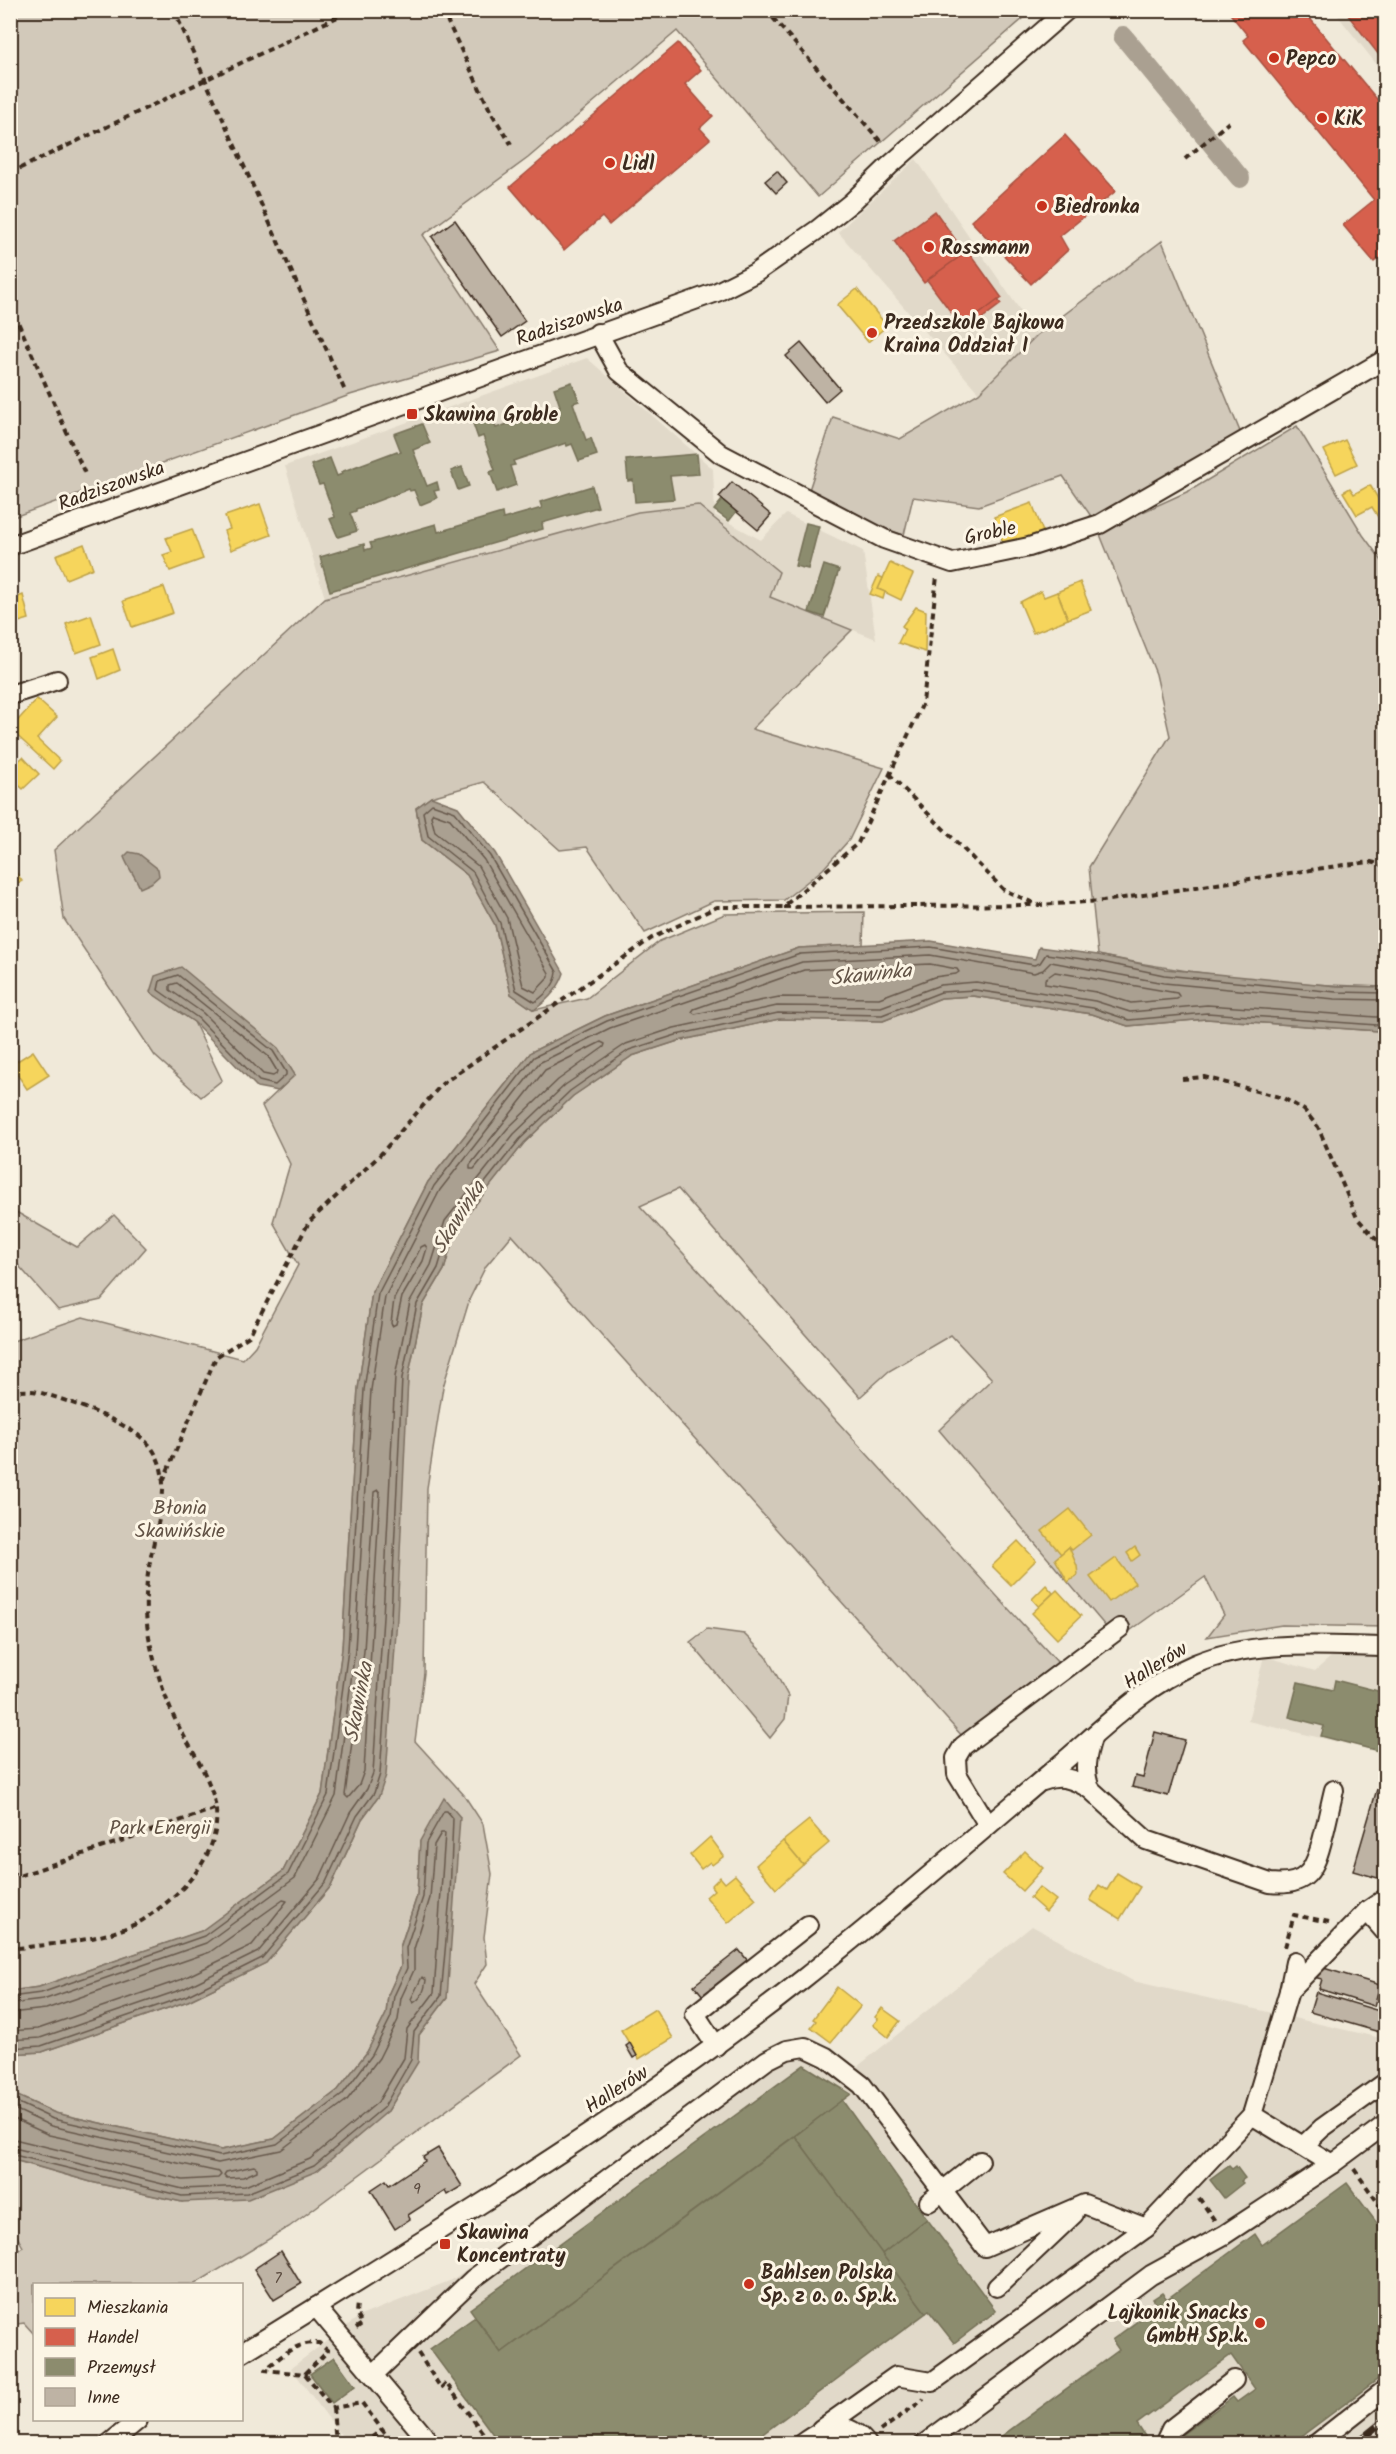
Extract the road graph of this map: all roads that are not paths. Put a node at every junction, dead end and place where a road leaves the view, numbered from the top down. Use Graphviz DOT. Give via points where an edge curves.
graph roads {
  1 [pos="1067,10"];
  2 [pos="598,333"];
  3 [pos="1386,359"];
  4 [pos="10,546"];
  5 [pos="57,680"];
  6 [pos="10,695"];
  7 [pos="1120,1628"];
  8 [pos="1386,1647"];
  9 [pos="1092,1738"];
  10 [pos="1039,1783"];
  11 [pos="1090,1789"];
  12 [pos="1334,1790"];
  13 [pos="988,1825"];
  14 [pos="1386,1898"];
  15 [pos="1367,1911"];
  16 [pos="808,1925"];
  17 [pos="1386,1933"];
  18 [pos="1294,1962"];
  19 [pos="1289,1991"];
  20 [pos="716,2046"];
  21 [pos="1386,2082"];
  22 [pos="1252,2115"];
  23 [pos="1386,2124"];
  24 [pos="1303,2146"];
  25 [pos="980,2161"];
  26 [pos="1332,2164"];
  27 [pos="936,2197"];
  28 [pos="1084,2204"];
  29 [pos="1146,2228"];
  30 [pos="997,2287"];
  31 [pos="316,2307"];
  32 [pos="243,2352"];
  33 [pos="379,2379"];
  34 [pos="1234,2380"];
  35 [pos="1386,2389"];
  36 [pos="137,2421"];
  37 [pos="821,2429"];
  38 [pos="863,2439"];
  39 [pos="109,2444"];
  40 [pos="431,2444"];
  41 [pos="801,2444"];
  42 [pos="924,2444"];
  43 [pos="1164,2444"];
  44 [pos="1316,2444"];
  1 -- 2 [label="street, Radziszowska" via="852,202 791,249 717,292"];
  2 -- 3 [label="street, Groble" via="619,371 720,454 884,539 952,563 1029,547 1100,524"];
  2 -- 4 [label="street, Radziszowska"];
  5 -- 6 [label="street"];
  7 -- 13 [label="street" via="963,1746 956,1758 957,1774"];
  8 -- 9 [label="street, Hallerów" via="1273,1646 1219,1656 1170,1677"];
  9 -- 10 [label="street, Hallerów"];
  9 -- 11 [label="street" via="1084,1775"];
  10 -- 11 [label="street" via="1063,1777"];
  10 -- 13 [label="street, Hallerów"];
  11 -- 12 [label="street" via="1146,1839 1285,1885 1299,1881 1318,1861"];
  13 -- 20 [label="street, Hallerów" via="858,1936"];
  14 -- 15 [label="street"];
  15 -- 17 [label="street"];
  15 -- 19 [label="street"];
  16 -- 20 [label="street" via="695,2014"];
  18 -- 19 [label="street"];
  19 -- 22 [label="street"];
  20 -- 31 [label="street, Hallerów" via="666,2083"];
  21 -- 24 [label="street"];
  22 -- 24 [label="street"];
  22 -- 29 [label="street"];
  23 -- 26 [label="street"];
  24 -- 26 [label="street"];
  25 -- 27 [label="street"];
  26 -- 42 [label="street" via="1224,2235 1151,2275"];
  27 -- 28 [label="street" via="984,2247"];
  27 -- 33 [label="street" via="862,2085 826,2057 805,2048 787,2050 767,2060 473,2279"];
  28 -- 29 [label="street"];
  28 -- 30 [label="street"];
  29 -- 37 [label="street" via="932,2382 896,2376"];
  31 -- 32 [label="street, Hallerów"];
  31 -- 33 [label="street"];
  33 -- 40 [label="street"];
  34 -- 43 [label="street" via="1171,2429"];
  35 -- 44 [label="street"];
  36 -- 39 [label="street"];
  37 -- 38 [label="street" via="842,2426"];
  37 -- 41 [label="street"];
}
